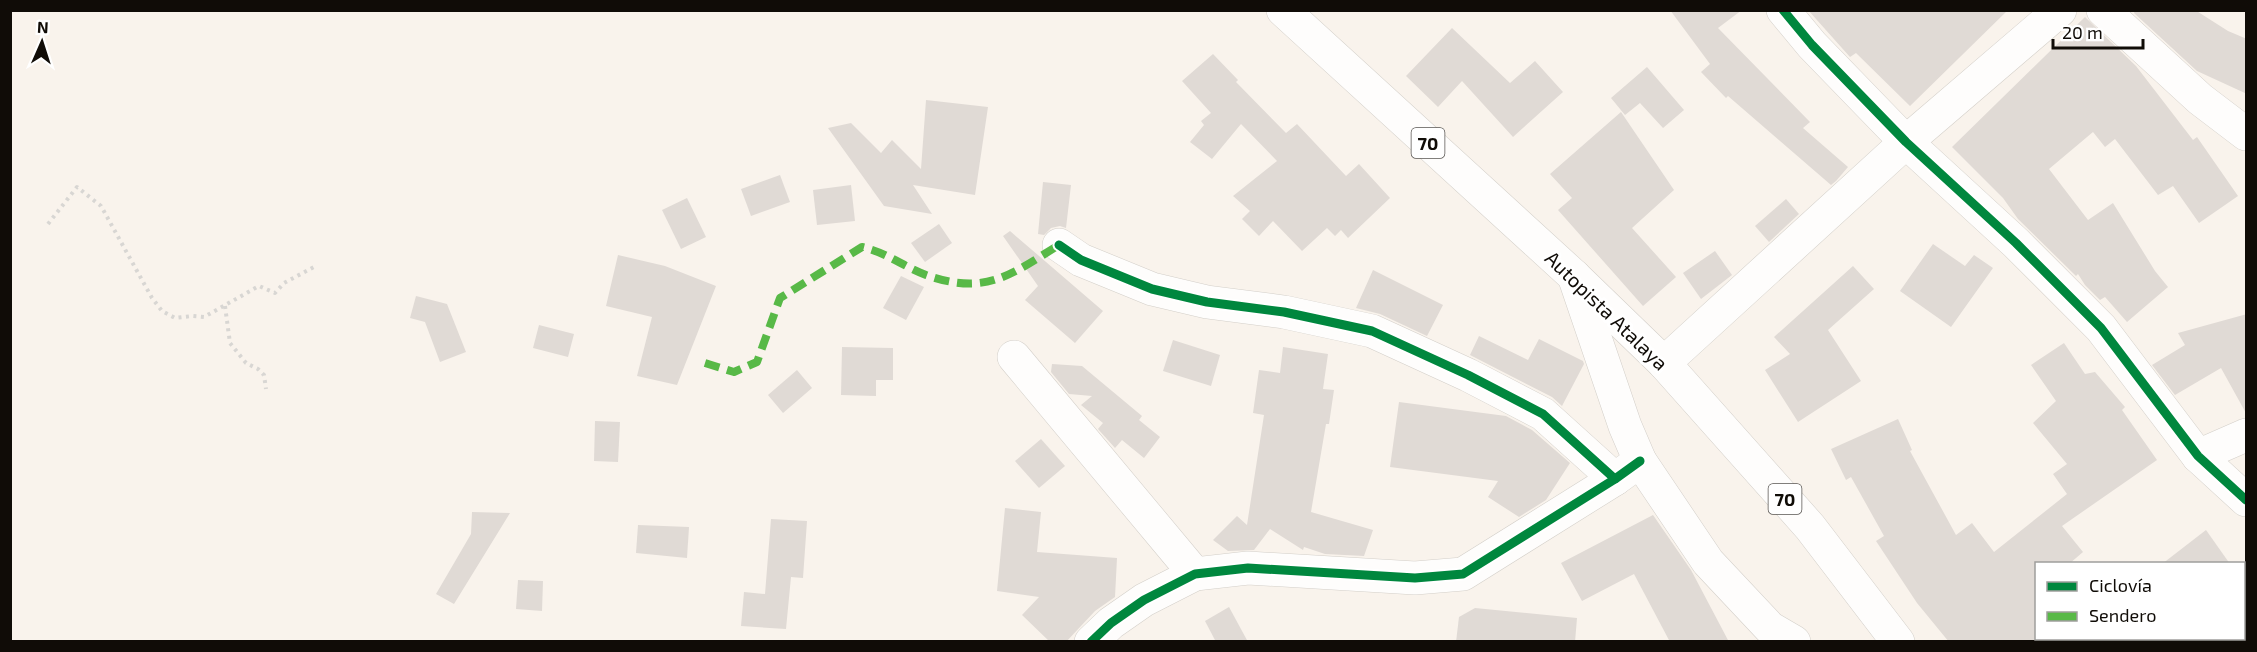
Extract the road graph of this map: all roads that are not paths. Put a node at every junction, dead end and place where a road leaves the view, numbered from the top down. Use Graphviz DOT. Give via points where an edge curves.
graph roads {
  1 [pos="1283,10"];
  2 [pos="1783,10"];
  3 [pos="2060,10"];
  4 [pos="2103,10"];
  5 [pos="2247,134"];
  6 [pos="1906,142"];
  7 [pos="1059,244"];
  8 [pos="1574,276"];
  9 [pos="1014,357"];
  10 [pos="1664,363"];
  11 [pos="2247,435"];
  12 [pos="2198,456"];
  13 [pos="1627,470"];
  14 [pos="2247,500"];
  15 [pos="1195,574"];
  16 [pos="1090,642"];
  17 [pos="1794,642"];
  18 [pos="1898,642"];
  1 -- 8 [label="street, Autopista Atalaya / 70"];
  2 -- 6 [label="street"];
  3 -- 6 [label="street"];
  4 -- 5 [label="street" via="2200,99"];
  6 -- 10 [label="street"];
  6 -- 12 [label="street" via="2101,327"];
  7 -- 13 [label="street" via="1081,260 1152,289 1372,331 1543,414"];
  8 -- 10 [label="street, Autopista Atalaya / 70"];
  8 -- 13 [label="street" via="1625,426"];
  9 -- 15 [label="street"];
  10 -- 18 [label="street, Autopista Atalaya / 70" via="1810,527"];
  11 -- 12 [label="street"];
  12 -- 14 [label="street"];
  13 -- 15 [label="street" via="1463,574 1415,578 1248,568"];
  13 -- 17 [label="street" via="1770,628"];
  15 -- 16 [label="street" via="1144,600"];
}
